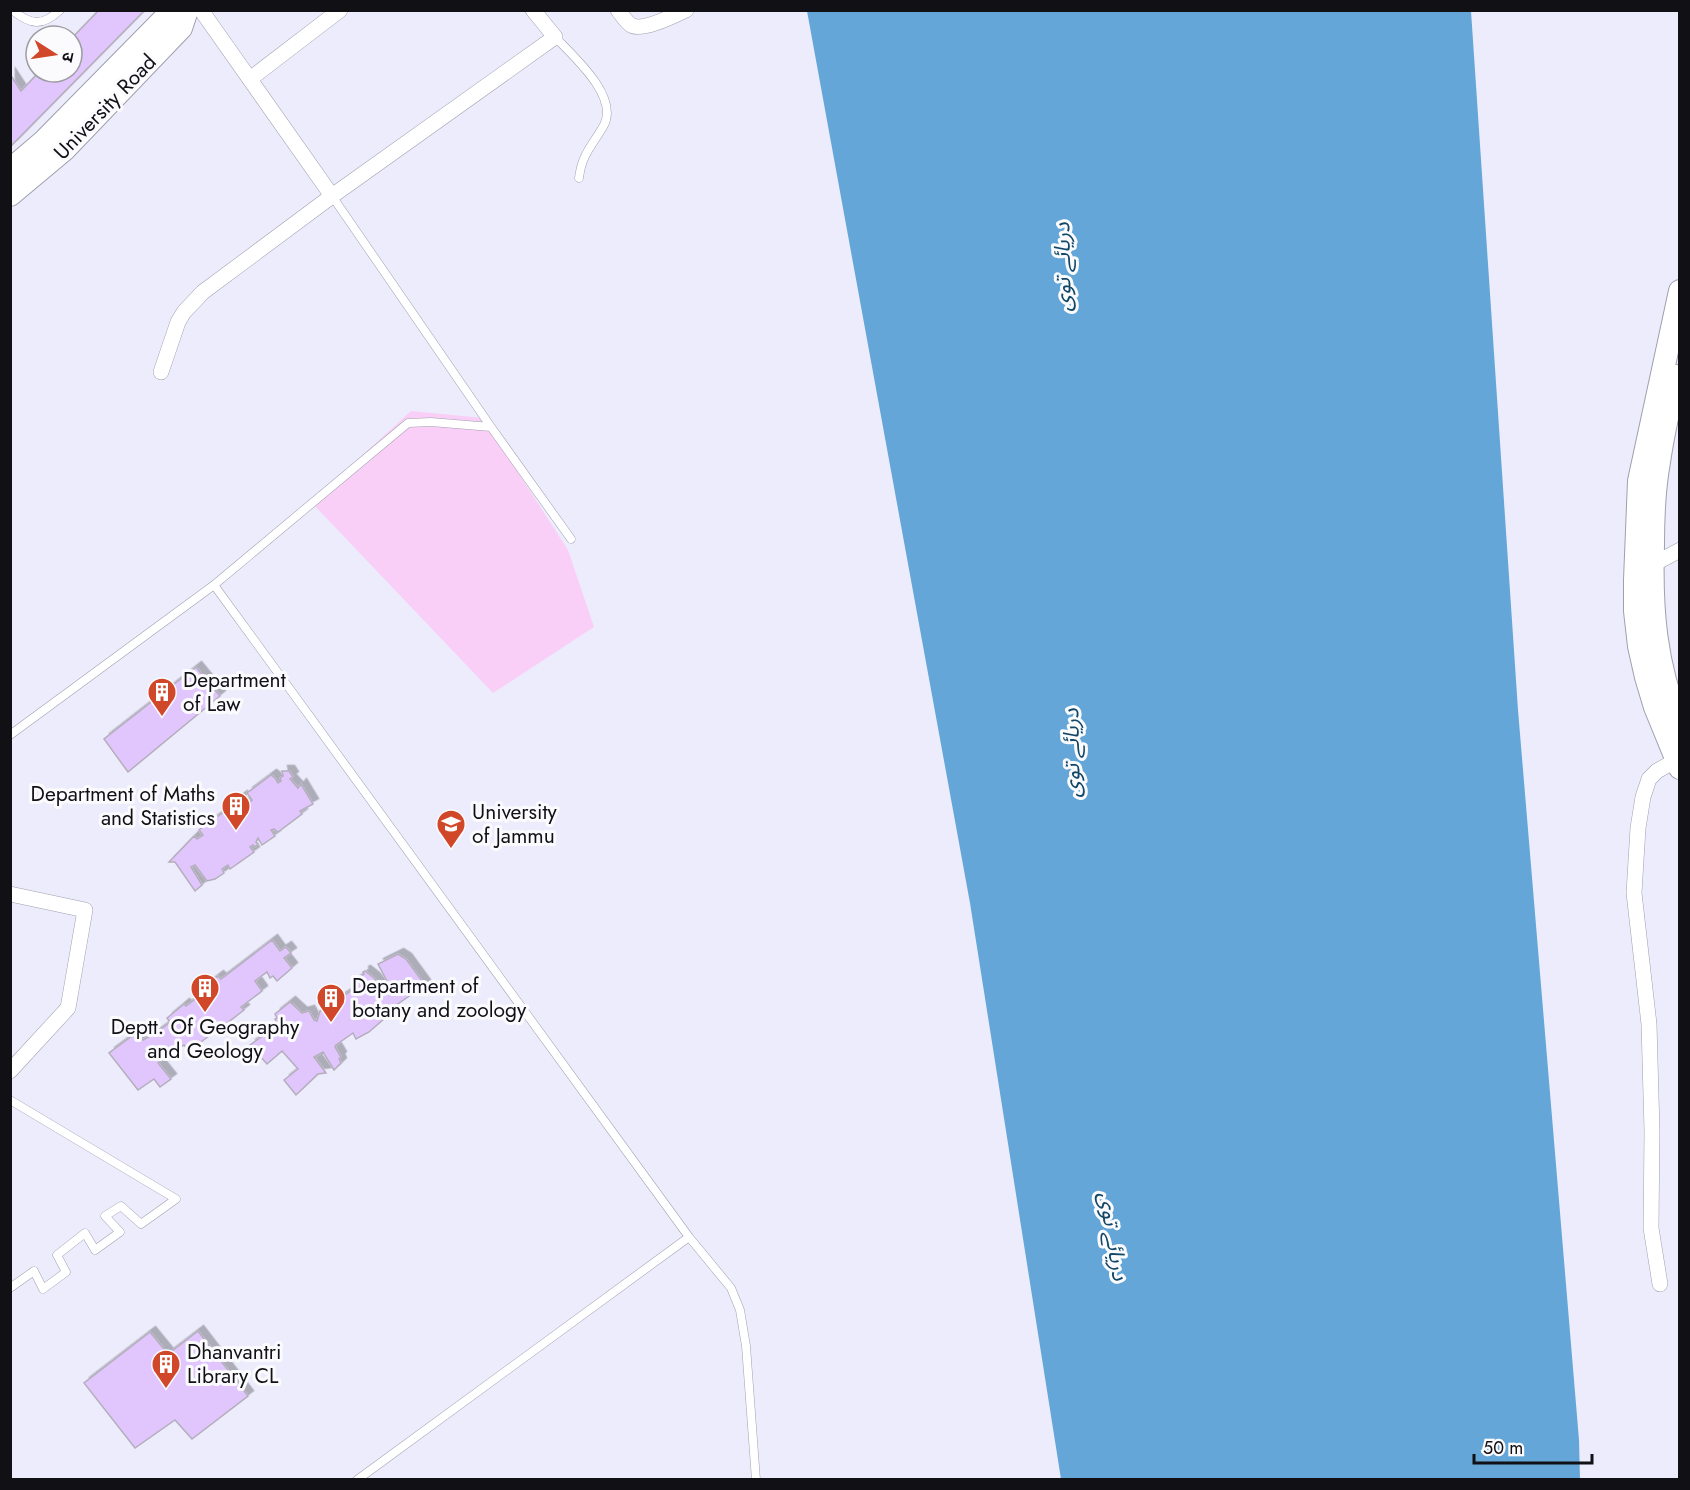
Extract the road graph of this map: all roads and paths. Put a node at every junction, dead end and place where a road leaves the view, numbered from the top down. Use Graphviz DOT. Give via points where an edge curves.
graph roads {
  1 [pos="12,10"];
  2 [pos="60,10"];
  3 [pos="173,10"];
  4 [pos="187,10"];
  5 [pos="201,10"];
  6 [pos="340,10"];
  7 [pos="533,10"];
  8 [pos="618,10"];
  9 [pos="686,10"];
  10 [pos="555,37"];
  11 [pos="250,79"];
  12 [pos="10,170"];
  13 [pos="579,178"];
  14 [pos="10,195"];
  15 [pos="332,196"];
  16 [pos="1680,291"];
  17 [pos="1680,360"];
  18 [pos="160,372"];
  19 [pos="1677,388"];
  20 [pos="491,427"];
  21 [pos="571,539"];
  22 [pos="1680,550"];
  23 [pos="1652,565"];
  24 [pos="214,585"];
  25 [pos="1680,724"];
  26 [pos="10,735"];
  27 [pos="1678,762"];
  28 [pos="10,894"];
  29 [pos="10,1071"];
  30 [pos="10,1100"];
  31 [pos="689,1238"];
  32 [pos="1660,1284"];
  33 [pos="10,1288"];
  34 [pos="357,1479"];
  35 [pos="756,1479"];
  1 -- 2 [label="lane" via="34,22 50,20"];
  3 -- 12 [label="main road, University Road" via="43,142"];
  4 -- 14 [label="main road, University Road" via="181,28 65,150"];
  5 -- 11 [label="street"];
  6 -- 11 [label="street"];
  7 -- 10 [label="street"];
  8 -- 9 [label="street" via="630,25 637,27"];
  10 -- 13 [label="lane" via="596,84 606,104 604,124 583,158"];
  10 -- 15 [label="street"];
  11 -- 15 [label="street"];
  15 -- 18 [label="street" via="203,292 184,312 172,334"];
  15 -- 20 [label="lane"];
  16 -- 27 [label="main road" via="1639,482 1635,580 1639,646 1655,707"];
  17 -- 19 [label="main road"];
  19 -- 23 [label="main road" via="1659,462"];
  20 -- 21 [label="lane"];
  20 -- 24 [label="lane" via="408,423"];
  22 -- 23 [label="street"];
  23 -- 25 [label="main road" via="1659,663"];
  24 -- 26 [label="lane"];
  24 -- 31 [label="lane"];
  27 -- 32 [label="street" via="1649,779 1638,828 1634,893 1649,1024 1651,1228"];
  28 -- 29 [label="street" via="85,910 68,1008"];
  30 -- 33 [label="lane" via="176,1199 141,1224 120,1206 105,1216 120,1232 95,1250 85,1233 57,1255 66,1272 43,1289 34,1271"];
  31 -- 34 [label="lane"];
  31 -- 35 [label="lane" via="731,1288 740,1310"];
}
